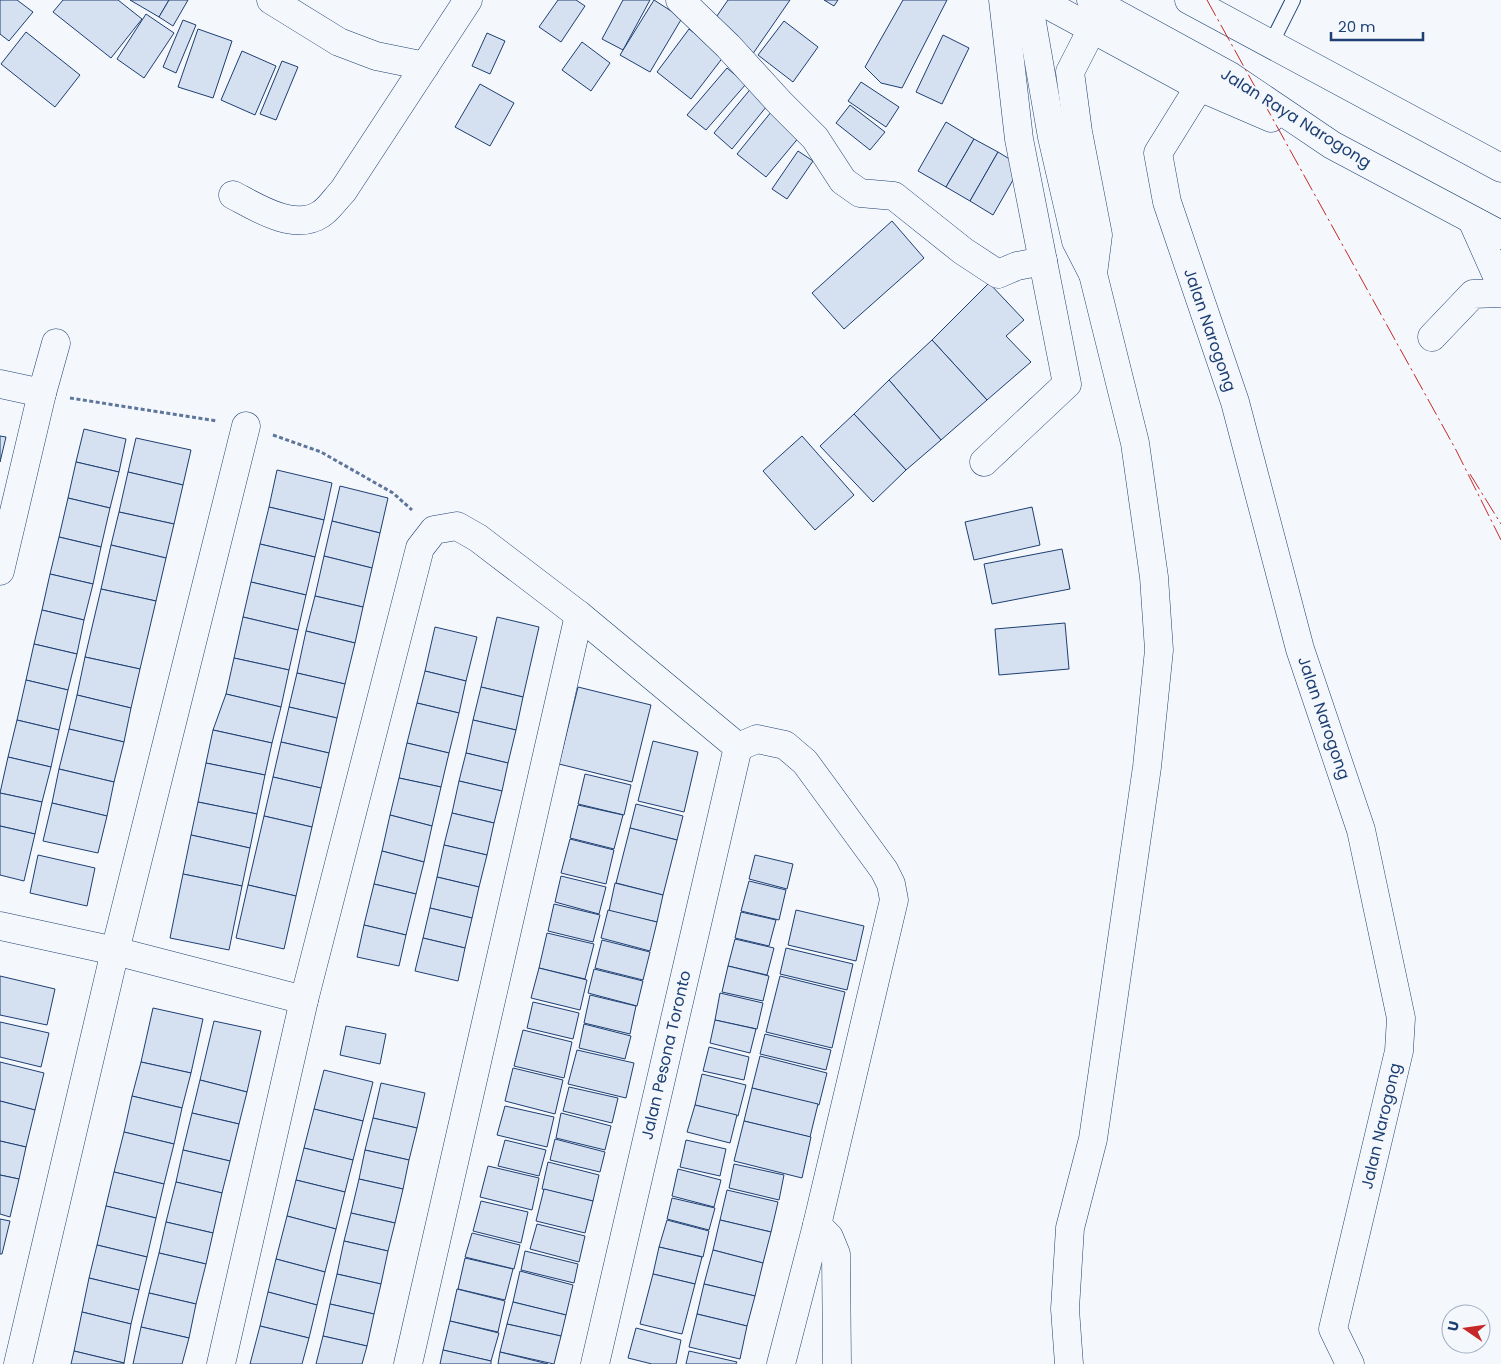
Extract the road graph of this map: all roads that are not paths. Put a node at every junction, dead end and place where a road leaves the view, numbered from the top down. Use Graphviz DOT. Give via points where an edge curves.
graph roads {
  1 [pos="271,0"];
  2 [pos="468,0"];
  3 [pos="680,0"];
  4 [pos="1003,0"];
  5 [pos="1028,0"];
  6 [pos="1038,0"];
  7 [pos="1091,0"];
  8 [pos="1189,0"];
  9 [pos="1293,0"];
  10 [pos="1092,29"];
  11 [pos="1270,44"];
  12 [pos="425,66"];
  13 [pos="1199,87"];
  14 [pos="1332,145"];
  15 [pos="1501,168"];
  16 [pos="232,195"];
  17 [pos="1472,220"];
  18 [pos="1501,235"];
  19 [pos="1043,261"];
  20 [pos="1093,274"];
  21 [pos="1501,285"];
  22 [pos="1501,293"];
  23 [pos="1432,337"];
  24 [pos="56,343"];
  25 [pos="0,384"];
  26 [pos="42,394"];
  27 [pos="246,426"];
  28 [pos="984,462"];
  29 [pos="0,571"];
  30 [pos="579,616"];
  31 [pos="738,747"];
  32 [pos="0,926"];
  33 [pos="115,951"];
  34 [pos="304,1000"];
  35 [pos="817,1225"];
  36 [pos="18,1364"];
  37 [pos="221,1364"];
  38 [pos="408,1364"];
  39 [pos="595,1364"];
  40 [pos="781,1364"];
  41 [pos="837,1364"];
  42 [pos="1069,1364"];
  43 [pos="1350,1364"];
  1 -- 12 [label="street" via="339,42 376,56"];
  2 -- 12 [label="street"];
  3 -- 19 [label="street" via="815,138 843,180 860,193 894,196 963,251 998,274"];
  4 -- 19 [label="street" via="1019,139"];
  5 -- 20 [label="street" via="1052,137 1076,241"];
  6 -- 10 [label="street"];
  7 -- 14 [label="street, Jalan Raya Narogong" via="1230,76"];
  8 -- 11 [label="street"];
  9 -- 11 [label="lane"];
  10 -- 13 [label="street"];
  10 -- 20 [label="street" via="1070,72 1098,235"];
  11 -- 15 [label="street"];
  12 -- 16 [label="street" via="343,191 320,215 301,221 274,216"];
  13 -- 14 [label="street"];
  13 -- 43 [label="street, Jalan Narogong" via="1158,153 1167,202 1235,402 1300,649 1361,830 1401,1018 1399,1051 1333,1329"];
  14 -- 17 [label="street, Jalan Raya Narogong"];
  17 -- 18 [label="street, Jalan Raya Narogong"];
  17 -- 21 [label="street"];
  19 -- 28 [label="street" via="1067,384"];
  20 -- 42 [label="street" via="1135,443 1154,576 1159,650 1147,768 1094,1129 1070,1228 1065,1308"];
  22 -- 23 [label="street" via="1473,294"];
  24 -- 26 [label="street"];
  25 -- 26 [label="street"];
  26 -- 29 [label="street"];
  27 -- 33 [label="street"];
  30 -- 31 [label="street"];
  30 -- 34 [label="street" via="458,526 434,530 420,548"];
  30 -- 38 [label="street"];
  31 -- 35 [label="street" via="757,739 785,745 805,762 884,870 894,900"];
  31 -- 39 [label="street, Jalan Pesona Toronto"];
  32 -- 33 [label="street"];
  33 -- 34 [label="street"];
  33 -- 36 [label="street"];
  34 -- 37 [label="street"];
  35 -- 40 [label="street"];
  35 -- 41 [label="street" via="829,1237 836,1254"];
}
